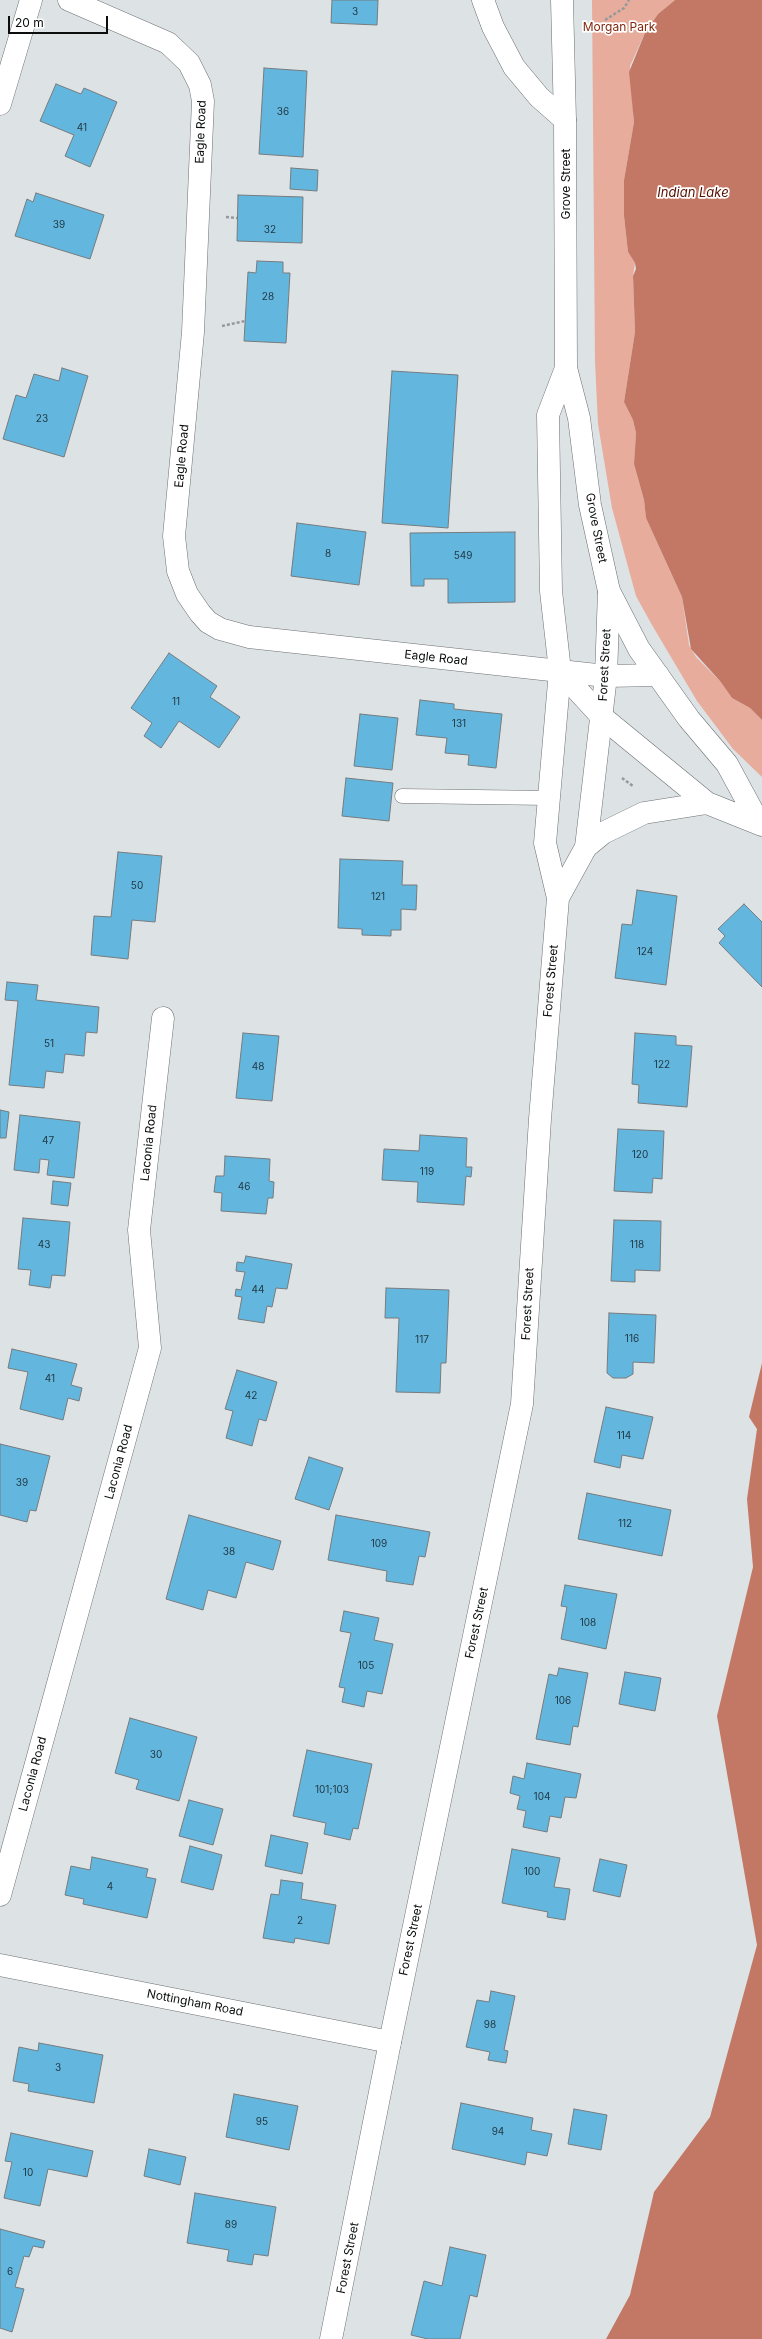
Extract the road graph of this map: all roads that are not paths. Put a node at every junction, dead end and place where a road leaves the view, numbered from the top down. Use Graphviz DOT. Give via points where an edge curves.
graph roads {
  1 [pos="30,0"];
  2 [pos="69,0"];
  3 [pos="483,0"];
  4 [pos="562,0"];
  5 [pos="0,104"];
  6 [pos="565,120"];
  7 [pos="566,368"];
  8 [pos="609,591"];
  9 [pos="560,671"];
  10 [pos="658,675"];
  11 [pos="606,676"];
  12 [pos="602,717"];
  13 [pos="402,796"];
  14 [pos="549,798"];
  15 [pos="707,803"];
  16 [pos="761,824"];
  17 [pos="586,847"];
  18 [pos="558,898"];
  19 [pos="163,1018"];
  20 [pos="0,1896"];
  21 [pos="0,1965"];
  22 [pos="390,2042"];
  23 [pos="331,2339"];
  1 -- 5 [label="main road"];
  2 -- 9 [label="main road, Eagle Road" via="168,43 189,63 200,85 203,101 193,332 174,536 178,571 187,594 200,614 220,629 249,637"];
  3 -- 6 [label="main road" via="493,27 514,67 539,97"];
  4 -- 6 [label="main road, Grove Street"];
  6 -- 7 [label="main road, Grove Street"];
  7 -- 8 [label="main road, Grove Street" via="579,418 590,505"];
  7 -- 9 [label="main road, Grove Street" via="548,415 551,591"];
  8 -- 10 [label="main road, Grove Street" via="639,649"];
  8 -- 11 [label="main road, Forest Street"];
  9 -- 11 [label="main road"];
  9 -- 12 [label="main road, Grove Street"];
  9 -- 14 [label="main road, Forest Street"];
  10 -- 11 [label="main road"];
  10 -- 16 [label="main road, Grove Street" via="689,719 727,764"];
  11 -- 12 [label="main road, Forest Street"];
  12 -- 15 [label="main road, Grove Street"];
  12 -- 17 [label="main road, Forest Street"];
  13 -- 14 [label="lane"];
  14 -- 18 [label="main road, Forest Street" via="545,843"];
  15 -- 16 [label="main road, Grove Street"];
  15 -- 17 [label="main road" via="644,814 603,833"];
  17 -- 18 [label="main road, Forest Street"];
  18 -- 22 [label="main road, Forest Street" via="540,1119 522,1404"];
  19 -- 20 [label="main road, Laconia Road" via="139,1230 150,1348"];
  21 -- 22 [label="main road, Nottingham Road"];
  22 -- 23 [label="main road, Forest Street"];
}
